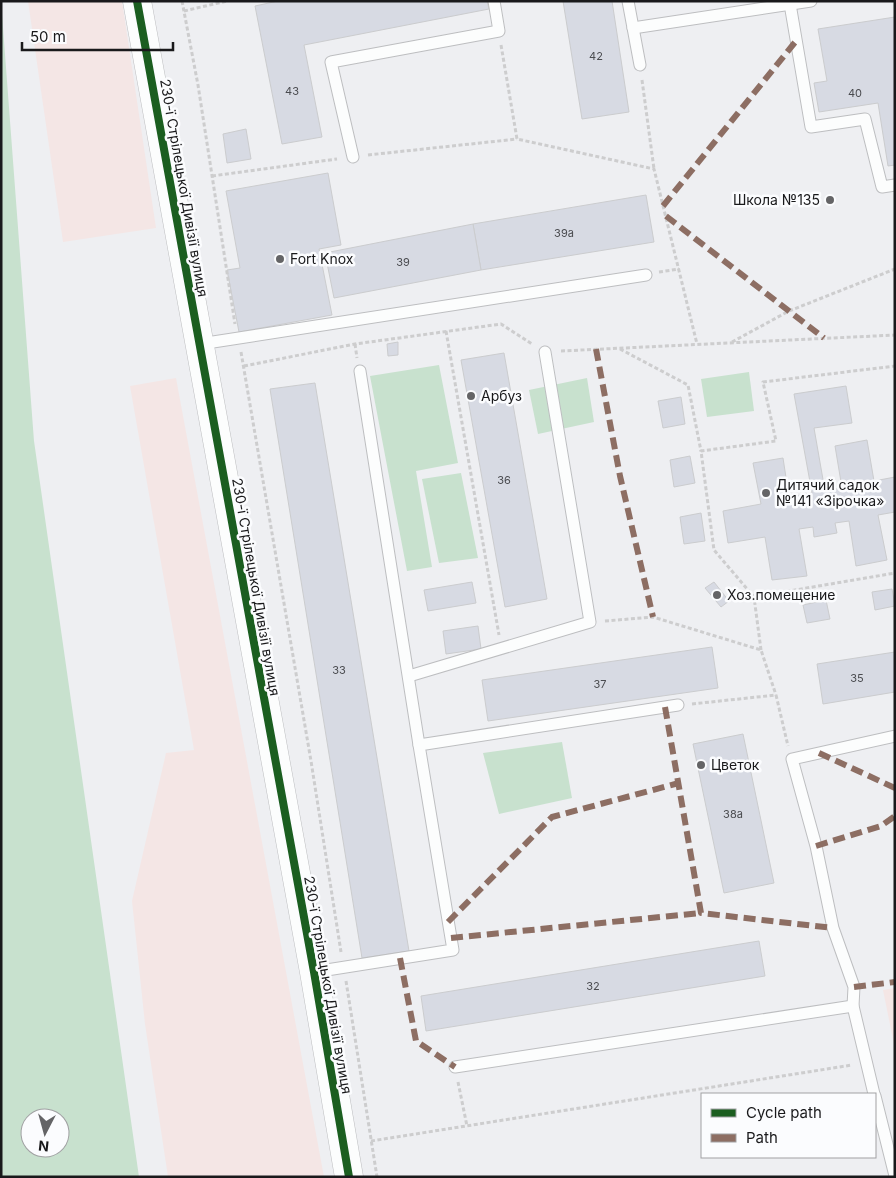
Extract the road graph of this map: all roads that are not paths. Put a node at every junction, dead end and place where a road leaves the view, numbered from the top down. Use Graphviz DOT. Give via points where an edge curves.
graph roads {
  1 [pos="137,1"];
  2 [pos="494,1"];
  3 [pos="628,1"];
  4 [pos="811,1"];
  5 [pos="790,4"];
  6 [pos="633,28"];
  7 [pos="640,64"];
  8 [pos="353,157"];
  9 [pos="895,185"];
  10 [pos="646,274"];
  11 [pos="200,344"];
  12 [pos="545,352"];
  13 [pos="360,371"];
  14 [pos="409,676"];
  15 [pos="678,706"];
  16 [pos="895,736"];
  17 [pos="420,745"];
  18 [pos="314,972"];
  19 [pos="853,1006"];
  20 [pos="455,1067"];
  21 [pos="874,1093"];
  22 [pos="876,1099"];
  23 [pos="895,1176"];
  24 [pos="349,1177"];
  1 -- 11 [label="street, 230-ї Стрілецької Дивізії вулиця"];
  2 -- 8 [label="lane" via="499,31 330,62"];
  3 -- 6 [label="lane"];
  4 -- 5 [label="lane"];
  5 -- 6 [label="lane"];
  5 -- 9 [label="lane" via="811,127 865,119 882,187"];
  6 -- 7 [label="lane"];
  10 -- 11 [label="lane"];
  11 -- 18 [label="street, 230-ї Стрілецької Дивізії вулиця"];
  12 -- 14 [label="lane" via="590,622"];
  13 -- 14 [label="lane"];
  14 -- 17 [label="lane"];
  15 -- 17 [label="lane"];
  16 -- 19 [label="lane" via="792,759 816,846 833,928 854,987"];
  17 -- 18 [label="lane" via="453,950"];
  18 -- 24 [label="street, 230-ї Стрілецької Дивізії вулиця"];
  19 -- 20 [label="lane"];
  19 -- 21 [label="lane"];
  22 -- 23 [label="lane"];
}
